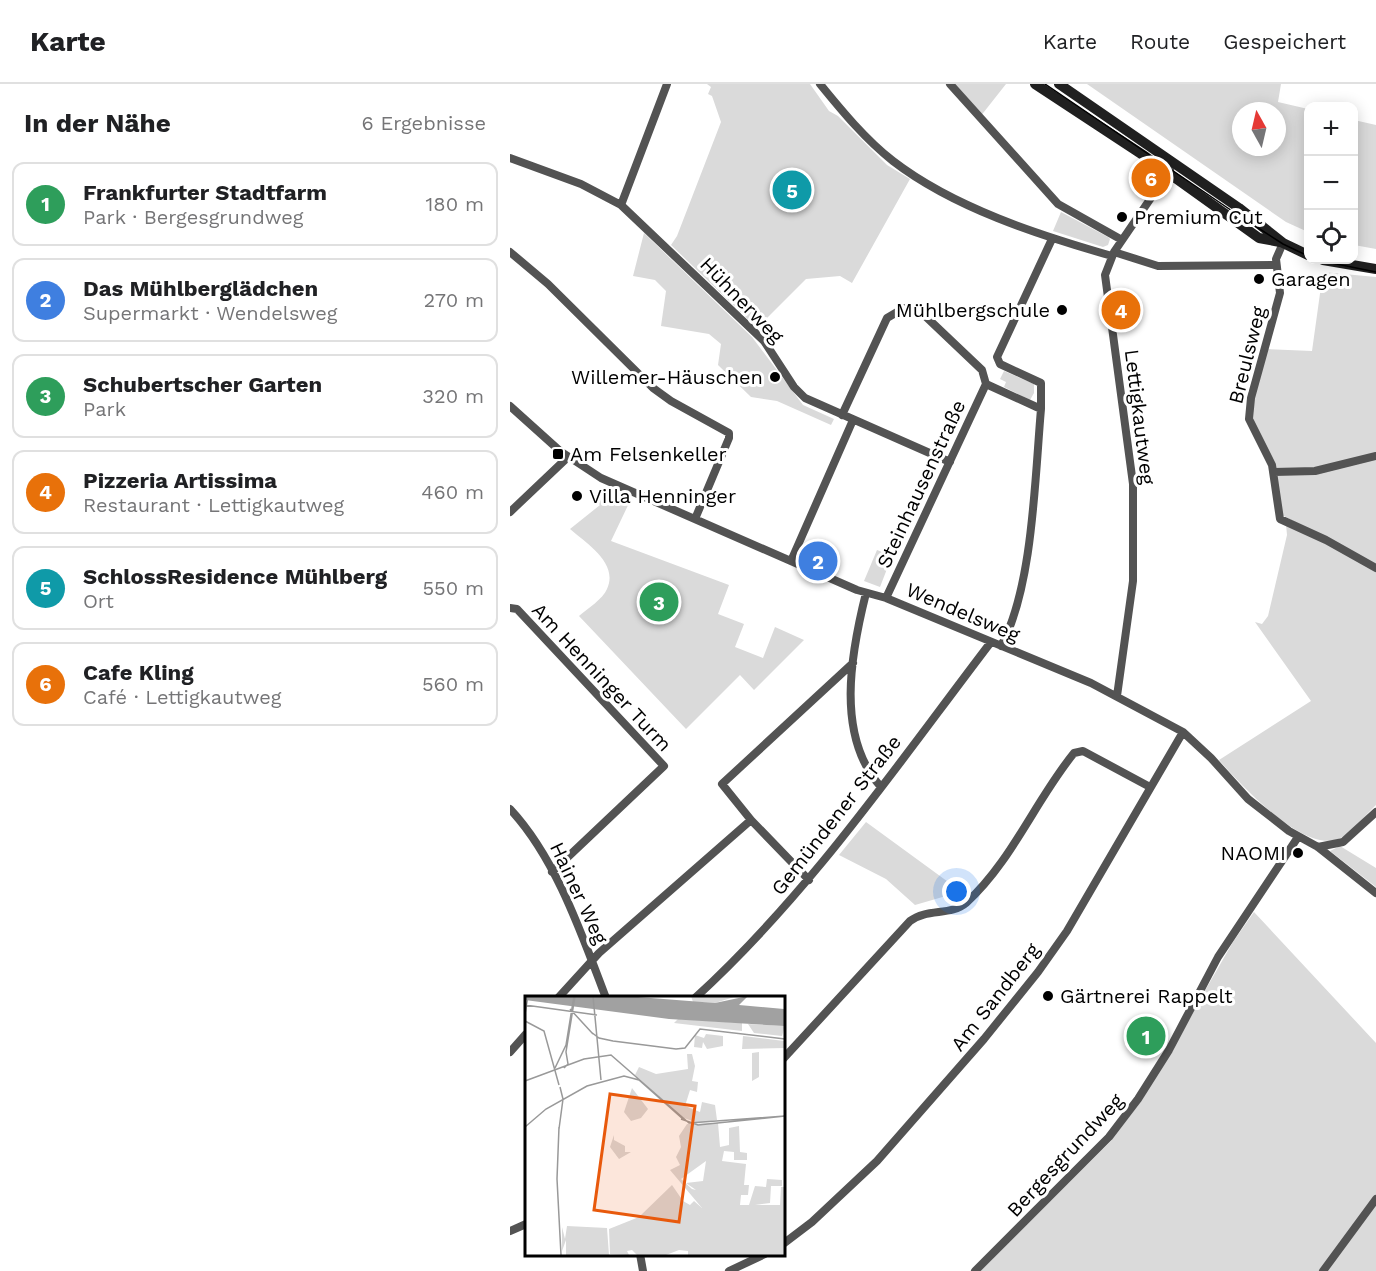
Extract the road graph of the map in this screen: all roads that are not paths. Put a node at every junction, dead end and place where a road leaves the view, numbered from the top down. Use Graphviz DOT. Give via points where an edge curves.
graph roads {
  1 [pos="667,84"];
  2 [pos="820,84"];
  3 [pos="950,84"];
  4 [pos="1035,84"];
  5 [pos="1059,84"];
  6 [pos="510,158"];
  7 [pos="1176,163"];
  8 [pos="1168,173"];
  9 [pos="621,205"];
  10 [pos="1052,239"];
  11 [pos="1122,240"];
  12 [pos="1283,243"];
  13 [pos="510,252"];
  14 [pos="1304,253"];
  15 [pos="1113,254"];
  16 [pos="1347,264"];
  17 [pos="1276,265"];
  18 [pos="1376,269"];
  19 [pos="986,384"];
  20 [pos="510,406"];
  21 [pos="1041,409"];
  22 [pos="842,415"];
  23 [pos="853,420"];
  24 [pos="1376,456"];
  25 [pos="568,457"];
  26 [pos="950,462"];
  27 [pos="1274,472"];
  28 [pos="510,512"];
  29 [pos="695,519"];
  30 [pos="791,561"];
  31 [pos="1376,568"];
  32 [pos="866,593"];
  33 [pos="886,598"];
  34 [pos="510,608"];
  35 [pos="991,642"];
  36 [pos="1001,646"];
  37 [pos="853,663"];
  38 [pos="1117,696"];
  39 [pos="1183,732"];
  40 [pos="881,787"];
  41 [pos="1150,787"];
  42 [pos="510,809"];
  43 [pos="1376,812"];
  44 [pos="751,820"];
  45 [pos="1298,837"];
  46 [pos="1318,847"];
  47 [pos="552,872"];
  48 [pos="809,880"];
  49 [pos="1376,893"];
  50 [pos="591,961"];
  51 [pos="560,996"];
  52 [pos="605,996"];
  53 [pos="697,996"];
  54 [pos="525,1035"];
  55 [pos="510,1052"];
  56 [pos="784,1058"];
  57 [pos="1376,1199"];
  58 [pos="525,1224"];
  59 [pos="510,1231"];
  60 [pos="784,1243"];
  61 [pos="640,1256"];
  62 [pos="761,1256"];
  63 [pos="643,1271"];
  64 [pos="729,1271"];
  65 [pos="975,1271"];
  66 [pos="1323,1271"];
  1 -- 9 [label="street"];
  2 -- 10 [label="street" via="862,133 895,162 956,199"];
  3 -- 11 [label="street" via="1058,204"];
  4 -- 8 [label="main road"];
  5 -- 7 [label="main road"];
  6 -- 9 [label="street, Hühnerweg" via="581,184"];
  7 -- 8 [label="street, Lettigkautweg"];
  7 -- 12 [label="main road"];
  8 -- 11 [label="street, Lettigkautweg"];
  8 -- 12 [label="main road" via="1259,238"];
  9 -- 22 [label="street, Hühnerweg" via="765,341 801,395"];
  10 -- 15 [label="street"];
  10 -- 21 [label="street" via="997,359 1041,383"];
  11 -- 15 [label="street, Lettigkautweg"];
  12 -- 14 [label="main road"];
  12 -- 17 [label="street, Breulsweg"];
  13 -- 29 [label="street" via="653,388 729,433"];
  15 -- 17 [label="street" via="1153,265"];
  15 -- 38 [label="street, Lettigkautweg" via="1105,288 1130,449 1134,514 1133,581"];
  16 -- 18 [label="main road"];
  17 -- 27 [label="street, Breulsweg" via="1280,293 1251,398 1249,419"];
  19 -- 21 [label="street"];
  19 -- 22 [label="street" via="982,370 922,313 904,308 887,318"];
  19 -- 26 [label="street, Steinhausenstraße"];
  20 -- 25 [label="street, Wendelsweg"];
  21 -- 36 [label="street" via="1028,547 1012,621"];
  22 -- 23 [label="street, Hühnerweg"];
  23 -- 26 [label="street, Hühnerweg"];
  23 -- 30 [label="street"];
  24 -- 27 [label="street" via="1315,471"];
  25 -- 28 [label="street"];
  25 -- 29 [label="street, Wendelsweg" via="616,485"];
  26 -- 33 [label="street, Steinhausenstraße"];
  27 -- 31 [label="street, Breulsweg" via="1278,516 1283,521"];
  29 -- 30 [label="street, Wendelsweg"];
  30 -- 32 [label="street, Wendelsweg"];
  32 -- 33 [label="street, Wendelsweg"];
  32 -- 37 [label="street"];
  33 -- 35 [label="street, Wendelsweg"];
  34 -- 47 [label="street, Am Henninger Turm" via="517,609 664,766"];
  35 -- 36 [label="street, Wendelsweg"];
  35 -- 40 [label="street, Gemündener Straße"];
  36 -- 38 [label="street, Wendelsweg"];
  37 -- 40 [label="street" via="851,698 860,752"];
  37 -- 44 [label="street" via="722,784"];
  38 -- 39 [label="street, Wendelsweg"];
  39 -- 41 [label="street, Am Sandberg"];
  39 -- 45 [label="street, Wendelsweg" via="1248,799"];
  40 -- 48 [label="street, Gemündener Straße"];
  41 -- 56 [label="street" via="1087,753 1074,753 1016,841 967,902 954,909 924,913 910,921"];
  41 -- 60 [label="street, Am Sandberg" via="1067,931 984,1040 877,1161"];
  42 -- 47 [label="street, Hainer Weg" via="534,837"];
  43 -- 46 [label="street" via="1343,842"];
  44 -- 48 [label="street"];
  44 -- 50 [label="street"];
  45 -- 46 [label="street, Wendelsweg"];
  45 -- 65 [label="street, Bergesgrundweg" via="1218,957 1138,1099 1108,1137"];
  46 -- 49 [label="street, Wendelsweg"];
  47 -- 50 [label="street, Hainer Weg"];
  48 -- 53 [label="street, Gemündener Straße" via="735,962"];
  50 -- 51 [label="street"];
  50 -- 52 [label="street, Hainer Weg"];
  54 -- 55 [label="street"];
  57 -- 66 [label="street"];
  58 -- 59 [label="street"];
  61 -- 63 [label="street"];
  62 -- 64 [label="street"];
}
